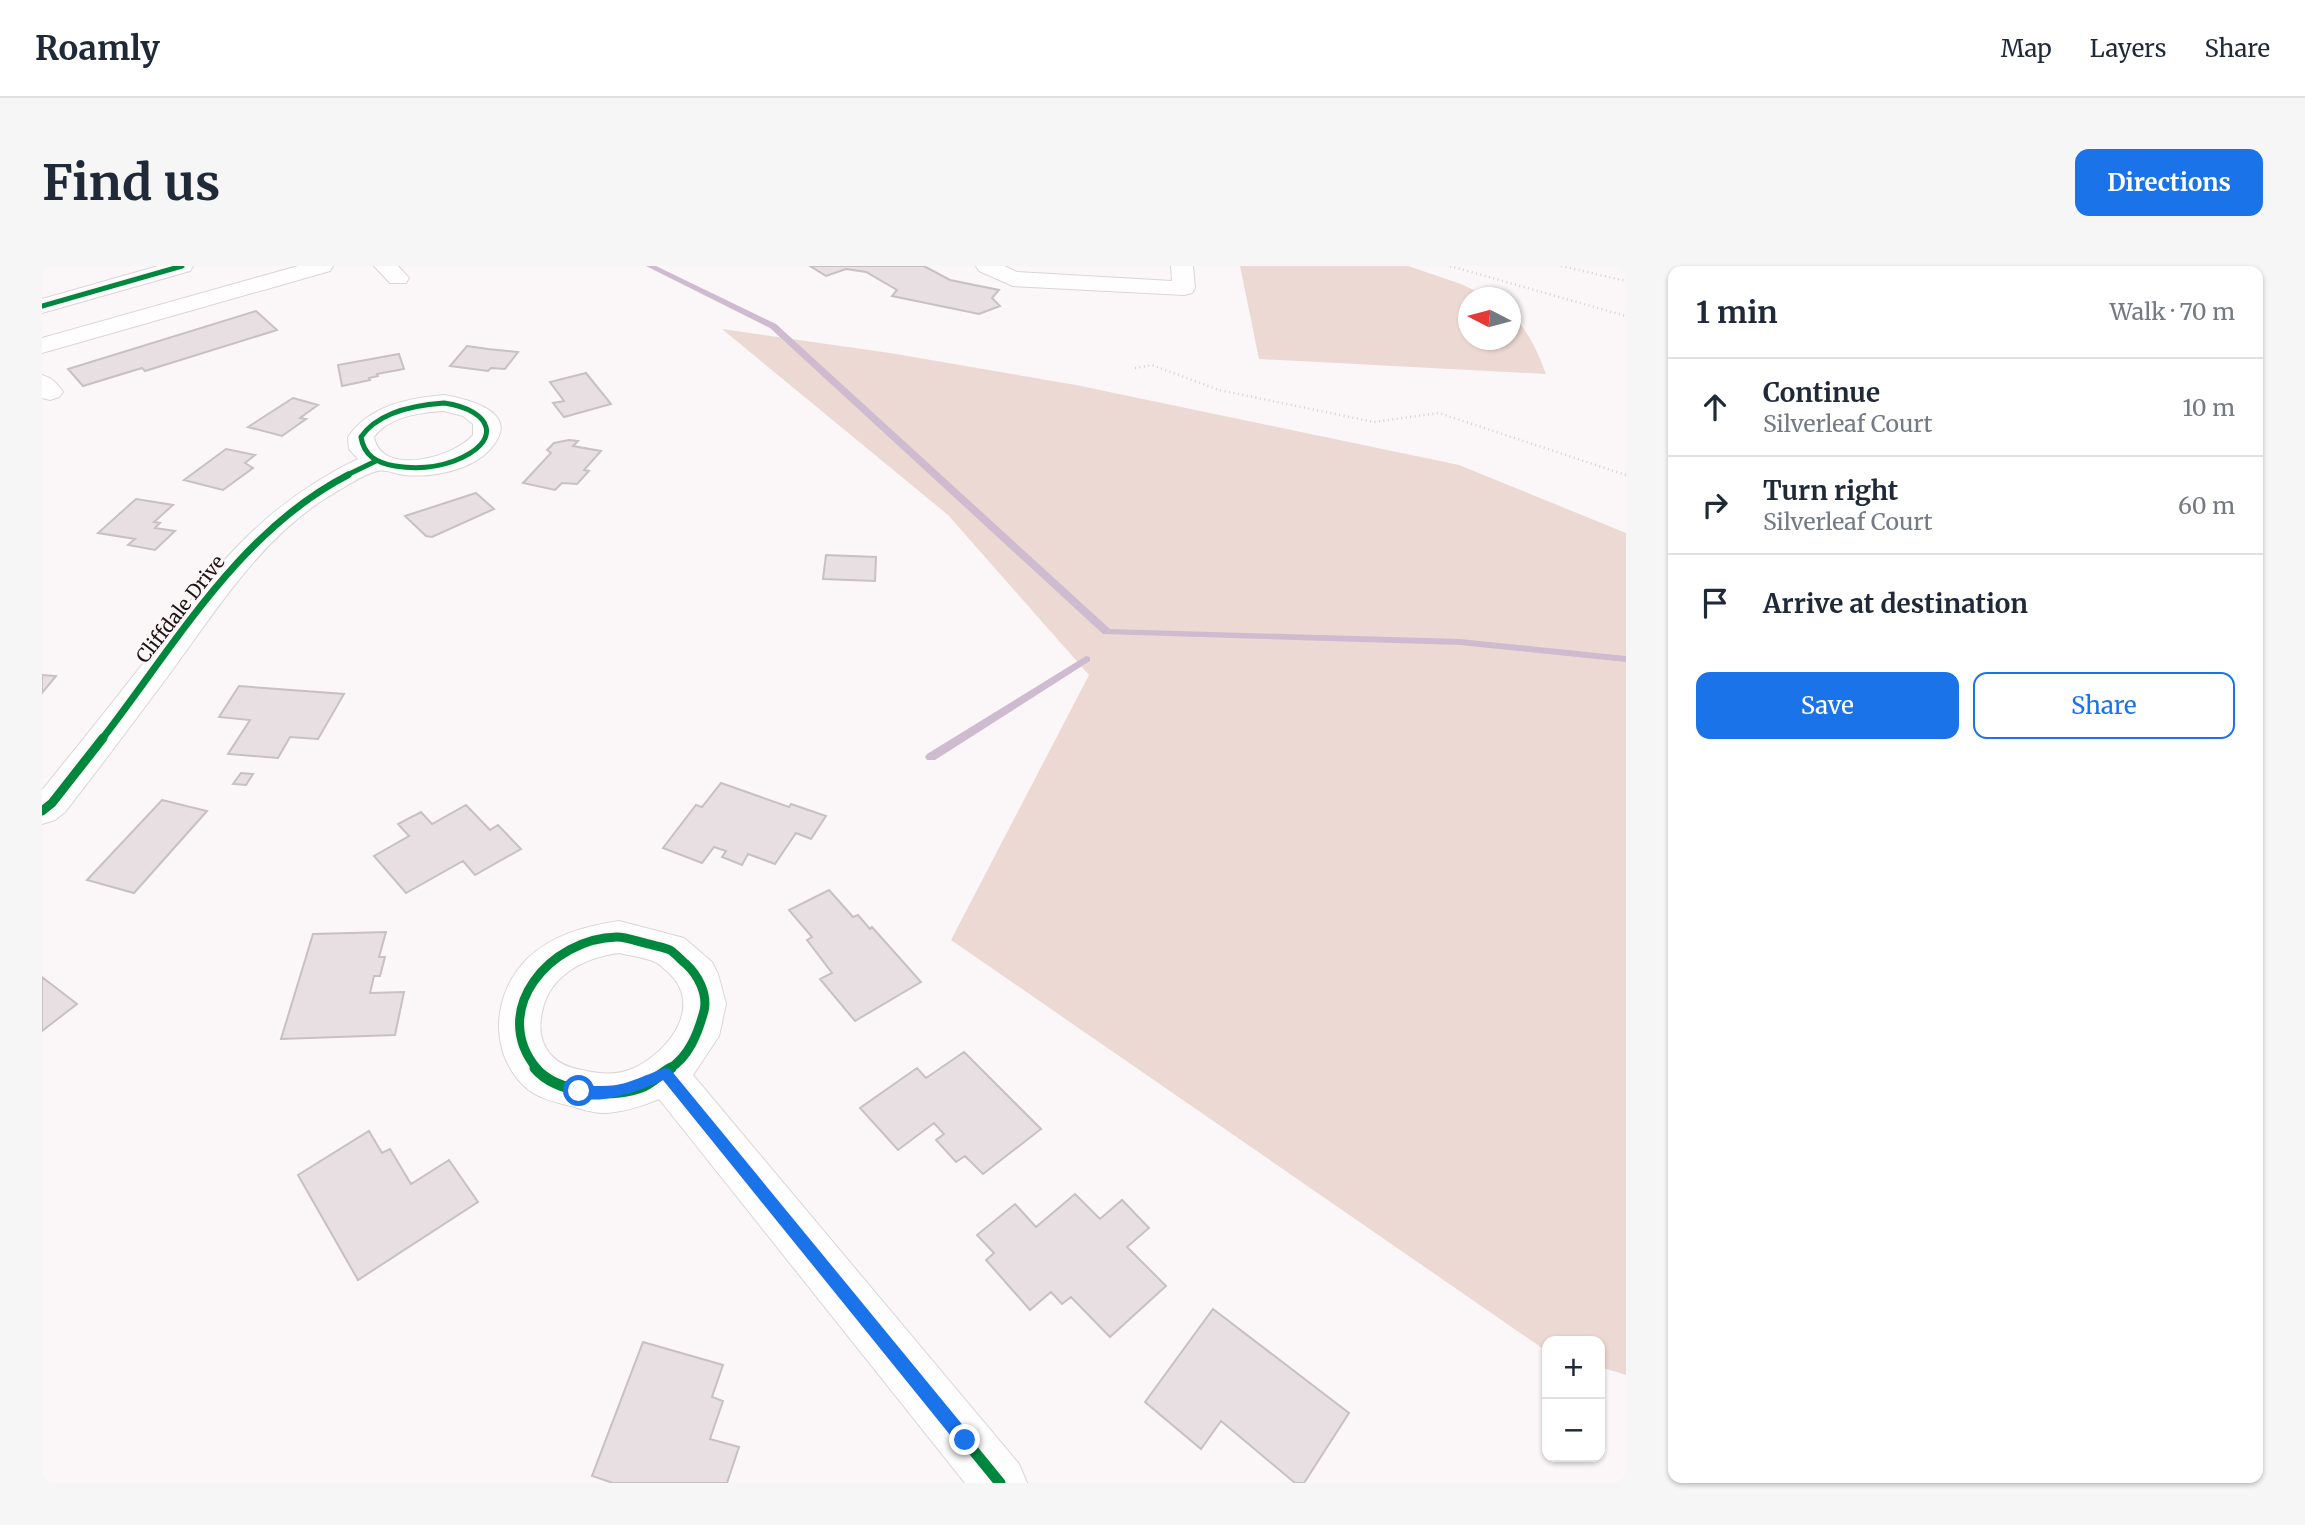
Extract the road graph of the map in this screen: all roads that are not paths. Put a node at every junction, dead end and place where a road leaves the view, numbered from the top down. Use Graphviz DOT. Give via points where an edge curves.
graph roads {
  1 [pos="322,266"];
  2 [pos="987,266"];
  3 [pos="1182,266"];
  4 [pos="179,267"];
  5 [pos="214,297"];
  6 [pos="42,306"];
  7 [pos="42,346"];
  8 [pos="376,461"];
  9 [pos="42,811"];
  10 [pos="665,1073"];
  11 [pos="1000,1483"];
  1 -- 5 [label="street"];
  2 -- 3 [label="street" via="1013,279 1184,288"];
  4 -- 5 [label="street"];
  4 -- 6 [label="street"];
  5 -- 7 [label="street"];
  8 -- 9 [label="street, Cliffdale Drive" via="322,489 254,544"];
  10 -- 10 [label="street" via="692,1048 703,1029 706,1009 700,980 682,956 653,942 619,937 573,948 536,975 524,994 518,1034 537,1070 579,1091 604,1093 630,1089"];
  10 -- 11 [label="street"];
}
